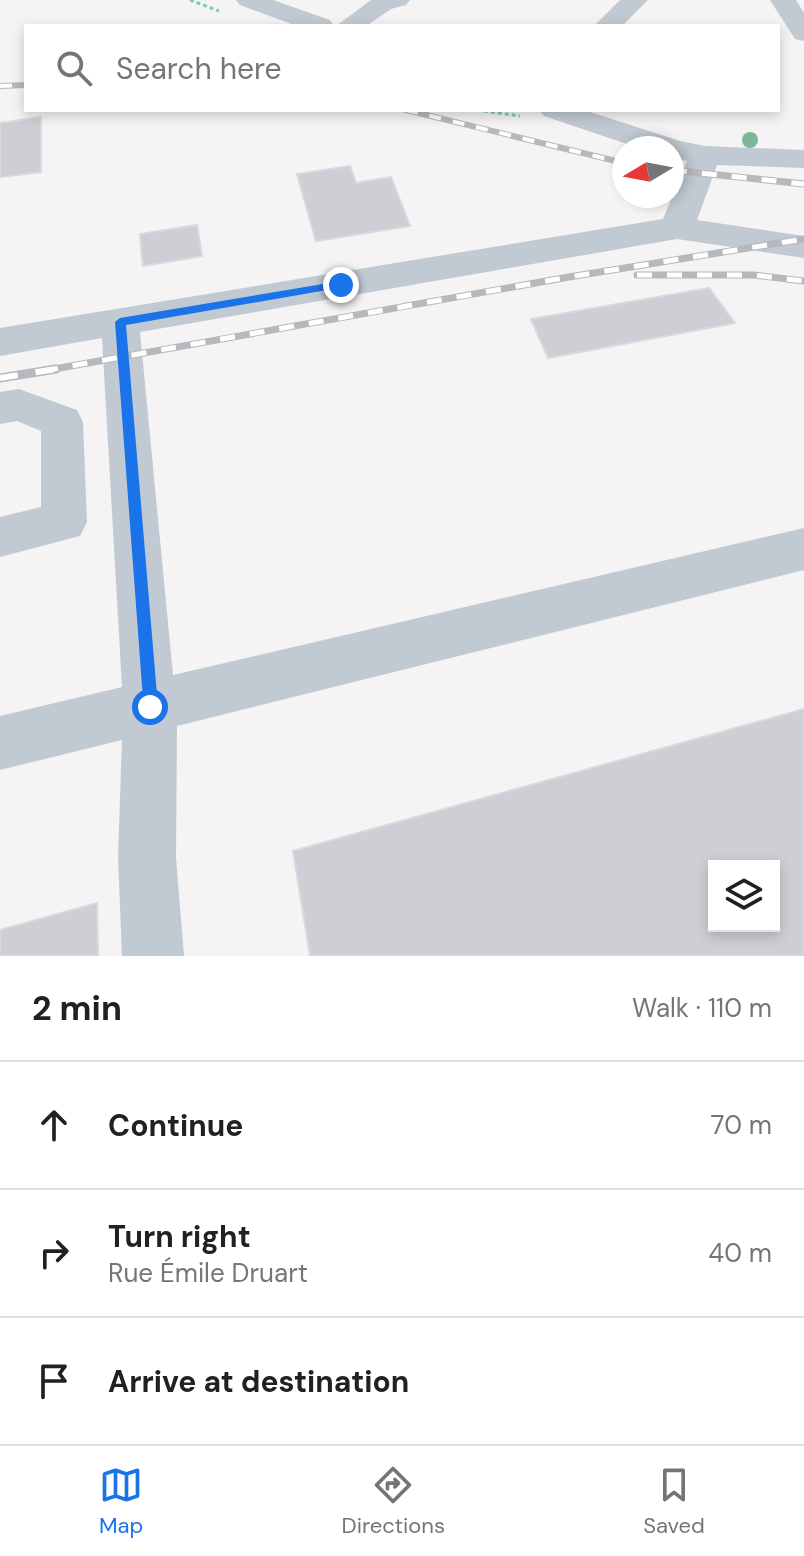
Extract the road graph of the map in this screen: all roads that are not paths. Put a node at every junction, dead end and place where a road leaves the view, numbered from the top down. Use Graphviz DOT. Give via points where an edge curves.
graph roads {
  1 [pos="249,0"];
  2 [pos="635,0"];
  3 [pos="399,16"];
  4 [pos="315,24"];
  5 [pos="352,24"];
  6 [pos="609,24"];
  7 [pos="560,112"];
  8 [pos="635,136"];
  9 [pos="684,151"];
  10 [pos="804,159"];
  11 [pos="678,208"];
  12 [pos="677,228"];
  13 [pos="804,247"];
  14 [pos="120,322"];
  15 [pos="0,342"];
  16 [pos="0,408"];
  17 [pos="0,537"];
  18 [pos="804,549"];
  19 [pos="150,707"];
  20 [pos="0,743"];
  21 [pos="153,956"];
  1 -- 4 [label="street"];
  2 -- 6 [label="street"];
  3 -- 5 [label="street" via="382,4"];
  7 -- 8 [label="street"];
  9 -- 10 [label="street"];
  11 -- 12 [label="street"];
  12 -- 13 [label="street"];
  12 -- 14 [label="street"];
  14 -- 15 [label="street"];
  14 -- 19 [label="street"];
  16 -- 17 [label="street" via="19,405 62,422 64,522"];
  18 -- 19 [label="street"];
  19 -- 20 [label="street"];
  19 -- 21 [label="street" via="147,858"];
}
